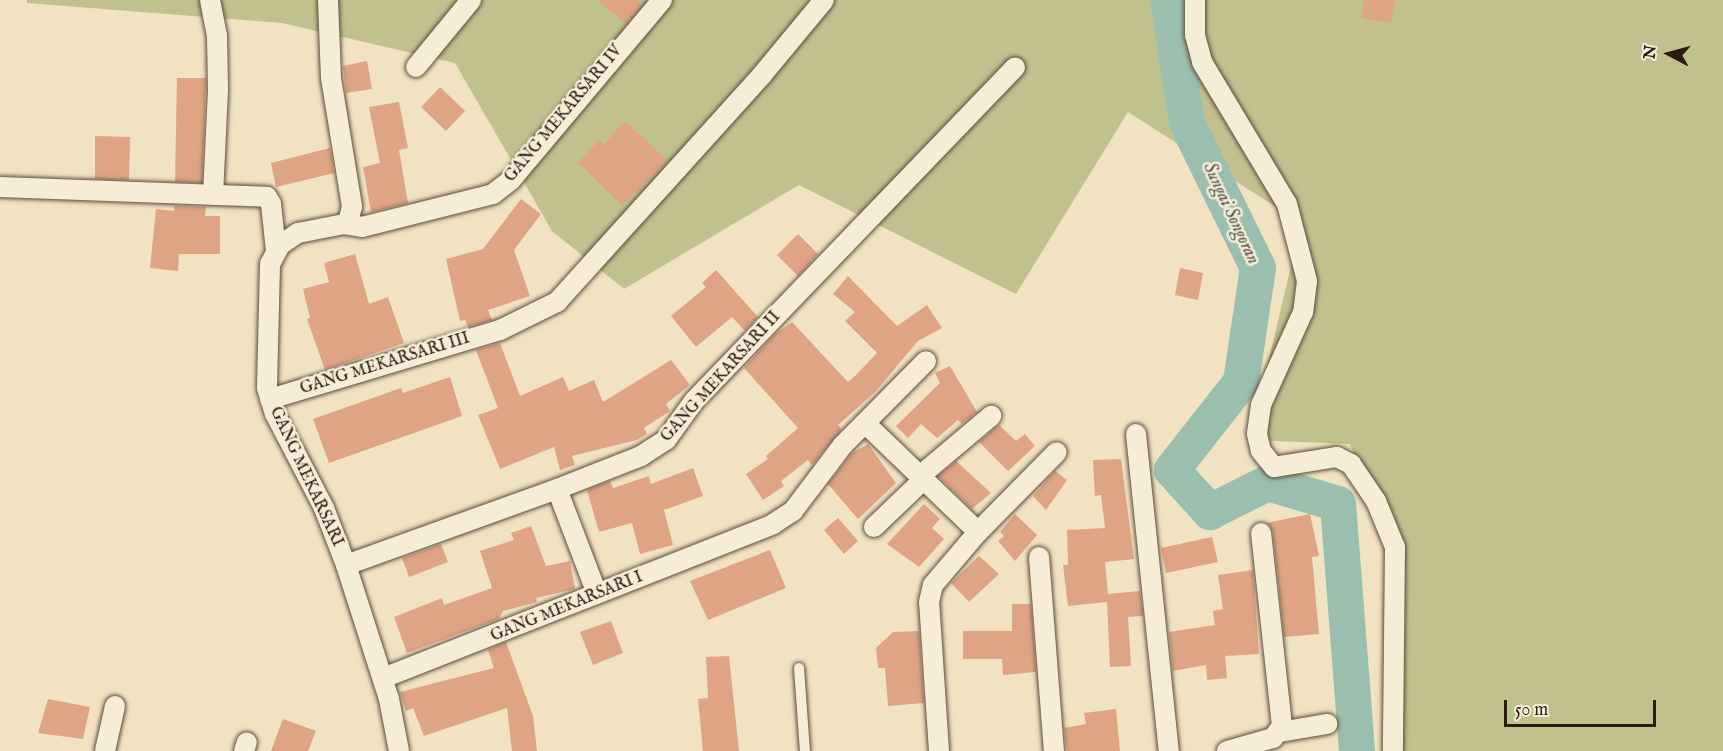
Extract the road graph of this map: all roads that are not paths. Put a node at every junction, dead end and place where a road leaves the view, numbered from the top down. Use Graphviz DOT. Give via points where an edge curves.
graph roads {
  1 [pos="210,0"];
  2 [pos="328,0"];
  3 [pos="471,0"];
  4 [pos="662,0"];
  5 [pos="824,0"];
  6 [pos="1195,0"];
  7 [pos="1016,67"];
  8 [pos="416,68"];
  9 [pos="0,187"];
  10 [pos="213,195"];
  11 [pos="348,224"];
  12 [pos="276,251"];
  13 [pos="926,361"];
  14 [pos="270,399"];
  15 [pos="991,416"];
  16 [pos="867,424"];
  17 [pos="1136,434"];
  18 [pos="1057,453"];
  19 [pos="923,477"];
  20 [pos="558,489"];
  21 [pos="874,527"];
  22 [pos="978,531"];
  23 [pos="1261,533"];
  24 [pos="1039,557"];
  25 [pos="346,565"];
  26 [pos="597,594"];
  27 [pos="799,668"];
  28 [pos="383,678"];
  29 [pos="115,706"];
  30 [pos="1327,724"];
  31 [pos="1280,732"];
  32 [pos="399,749"];
  33 [pos="105,751"];
  34 [pos="805,751"];
  35 [pos="939,751"];
  36 [pos="1054,751"];
  37 [pos="1169,751"];
  38 [pos="1227,751"];
  39 [pos="1393,751"];
  1 -- 10 [label="street" via="217,36 218,90"];
  2 -- 11 [label="street" via="330,70 352,206"];
  3 -- 8 [label="street"];
  4 -- 11 [label="street, GANG MEKARSARI IV" via="511,180 493,194 362,227"];
  5 -- 14 [label="street, GANG MEKARSARI III" via="762,75 557,302 500,330"];
  6 -- 39 [label="street" via="1195,35 1202,62 1287,204 1307,281 1303,312 1262,405 1257,434 1261,451 1274,467 1337,457 1351,464 1376,501 1395,547"];
  7 -- 20 [label="street, GANG MEKARSARI II" via="694,401 666,440 641,456"];
  9 -- 10 [label="street"];
  10 -- 12 [label="street" via="270,199"];
  11 -- 12 [label="street, GANG MEKARSARI IV" via="298,233"];
  12 -- 14 [label="street, GANG MEKARSARI" via="269,271 265,376"];
  13 -- 16 [label="street, GANG MEKARSARI I"];
  14 -- 25 [label="street, GANG MEKARSARI" via="324,508"];
  15 -- 19 [label="street"];
  16 -- 19 [label="street"];
  16 -- 26 [label="street, GANG MEKARSARI I" via="843,445 794,511 751,535"];
  17 -- 37 [label="street"];
  18 -- 22 [label="street"];
  19 -- 21 [label="street"];
  19 -- 22 [label="street"];
  20 -- 25 [label="street, GANG MEKARSARI II"];
  20 -- 26 [label="street"];
  22 -- 35 [label="street" via="933,585 929,602"];
  23 -- 31 [label="street" via="1282,718"];
  24 -- 36 [label="street"];
  25 -- 28 [label="street, GANG MEKARSARI"];
  26 -- 28 [label="street, GANG MEKARSARI I"];
  27 -- 34 [label="lane"];
  28 -- 32 [label="street, GANG MEKARSARI"];
  29 -- 33 [label="street"];
  30 -- 31 [label="street"];
  31 -- 38 [label="street" via="1273,738"];
}
